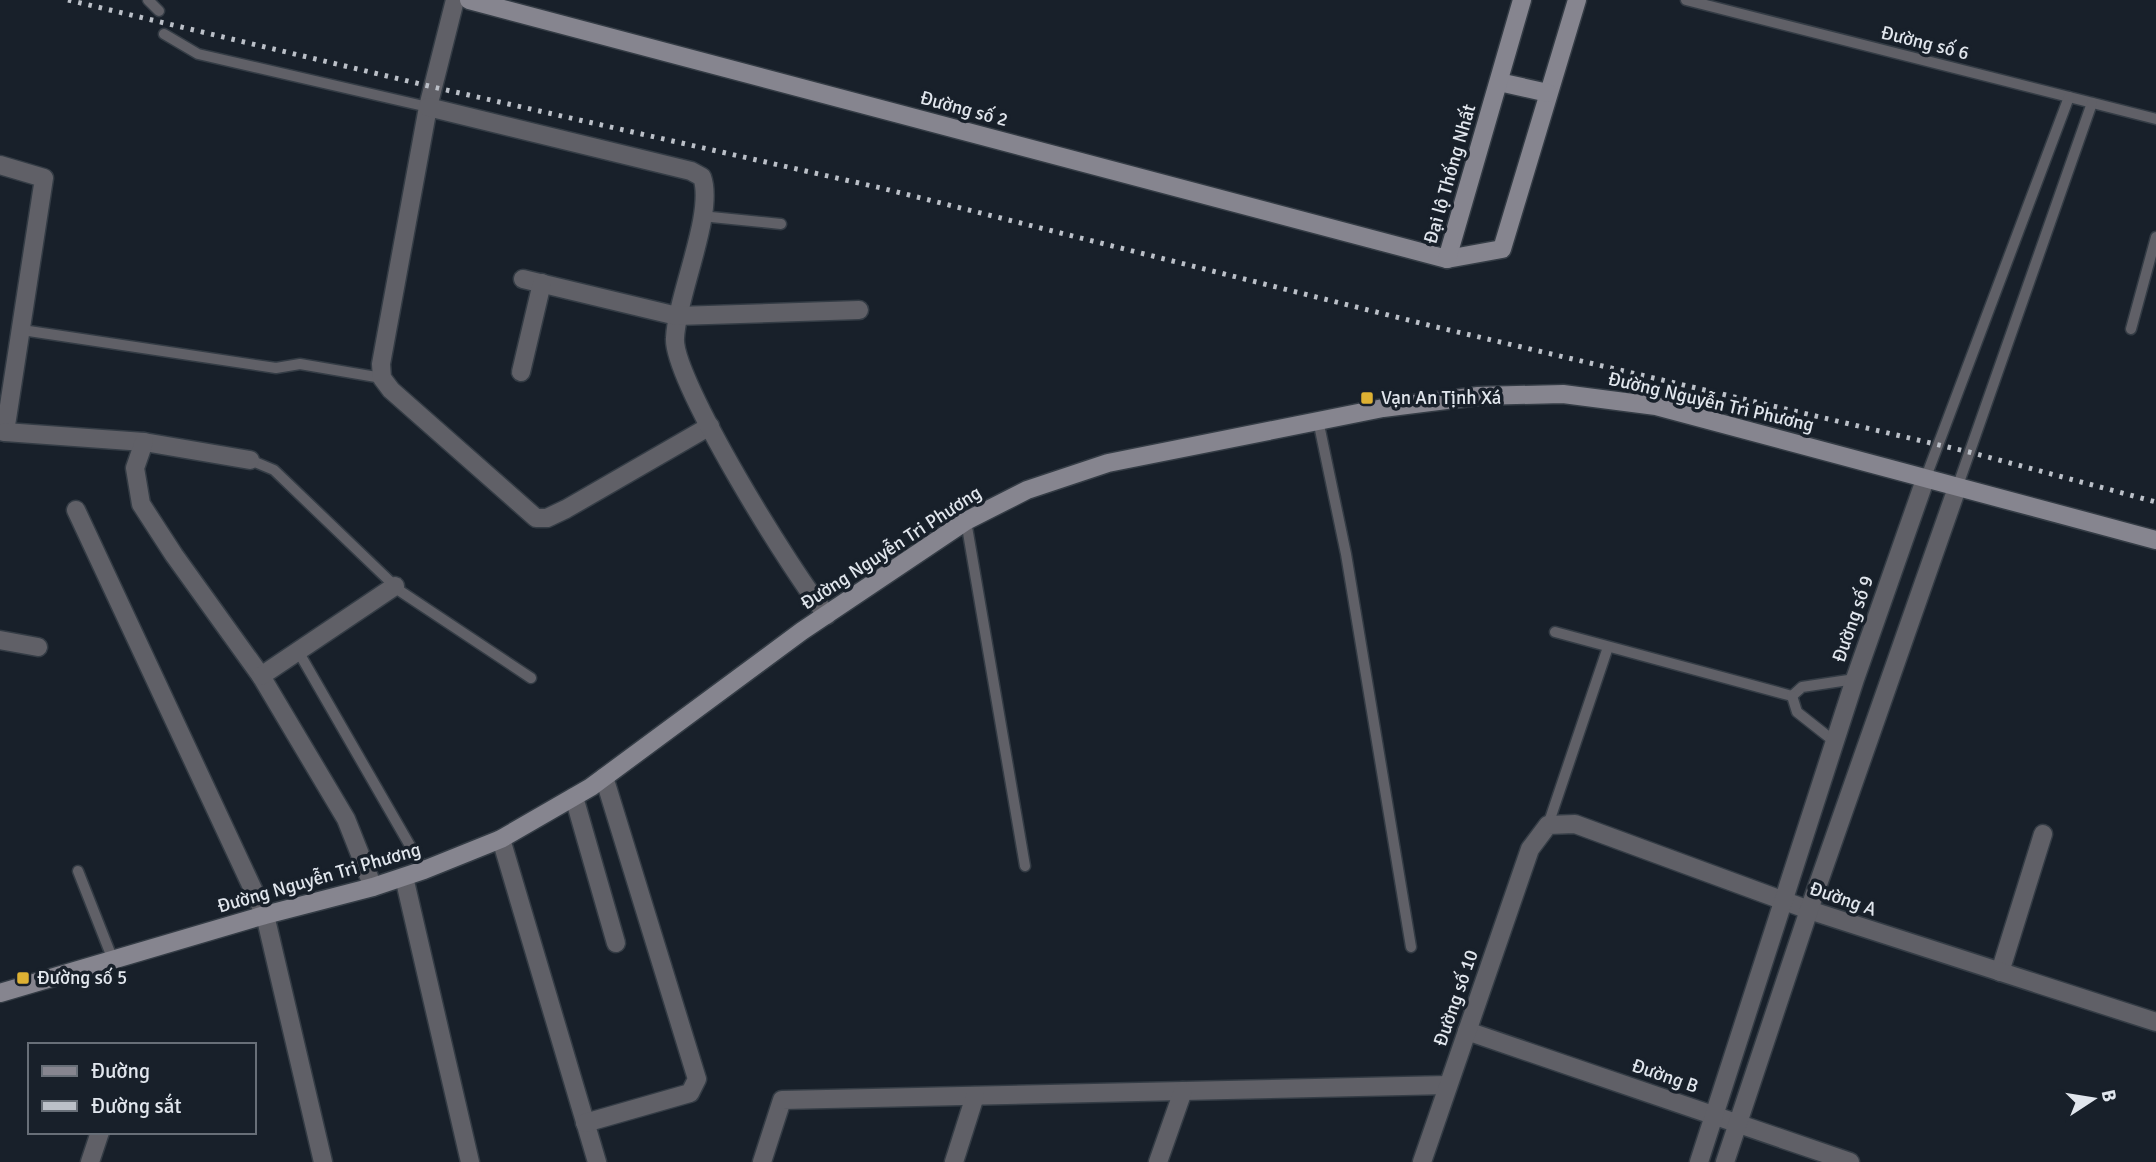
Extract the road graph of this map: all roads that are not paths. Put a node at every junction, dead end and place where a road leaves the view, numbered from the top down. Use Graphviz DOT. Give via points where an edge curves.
graph roads {
  1 [pos="146,0"];
  2 [pos="455,0"];
  3 [pos="469,0"];
  4 [pos="1522,0"];
  5 [pos="1577,0"];
  6 [pos="1686,0"];
  7 [pos="154,12"];
  8 [pos="169,34"];
  9 [pos="1499,82"];
  10 [pos="1548,93"];
  11 [pos="2069,97"];
  12 [pos="2092,103"];
  13 [pos="428,107"];
  14 [pos="2156,119"];
  15 [pos="0,165"];
  16 [pos="701,215"];
  17 [pos="781,224"];
  18 [pos="2156,237"];
  19 [pos="1447,259"];
  20 [pos="523,279"];
  21 [pos="542,283"];
  22 [pos="859,310"];
  23 [pos="677,316"];
  24 [pos="2131,329"];
  25 [pos="22,330"];
  26 [pos="521,372"];
  27 [pos="382,378"];
  28 [pos="1318,420"];
  29 [pos="710,426"];
  30 [pos="2,432"];
  31 [pos="144,442"];
  32 [pos="250,460"];
  33 [pos="1926,477"];
  34 [pos="1957,488"];
  35 [pos="76,510"];
  36 [pos="966,521"];
  37 [pos="2156,540"];
  38 [pos="395,586"];
  39 [pos="827,615"];
  40 [pos="1556,632"];
  41 [pos="0,640"];
  42 [pos="38,647"];
  43 [pos="1608,647"];
  44 [pos="298,651"];
  45 [pos="261,676"];
  46 [pos="531,678"];
  47 [pos="1854,679"];
  48 [pos="1792,696"];
  49 [pos="1835,742"];
  50 [pos="604,777"];
  51 [pos="574,797"];
  52 [pos="1548,825"];
  53 [pos="2043,834"];
  54 [pos="501,839"];
  55 [pos="1025,866"];
  56 [pos="78,870"];
  57 [pos="424,870"];
  58 [pos="404,877"];
  59 [pos="373,887"];
  60 [pos="1784,900"];
  61 [pos="1809,910"];
  62 [pos="265,915"];
  63 [pos="616,943"];
  64 [pos="1411,947"];
  65 [pos="113,960"];
  66 [pos="2000,972"];
  67 [pos="0,993"];
  68 [pos="2156,1022"];
  69 [pos="1467,1031"];
  70 [pos="1448,1085"];
  71 [pos="1183,1091"];
  72 [pos="975,1096"];
  73 [pos="1714,1115"];
  74 [pos="585,1123"];
  75 [pos="1738,1123"];
  76 [pos="99,1134"];
  77 [pos="90,1162"];
  78 [pos="323,1162"];
  79 [pos="470,1162"];
  80 [pos="597,1162"];
  81 [pos="762,1162"];
  82 [pos="954,1162"];
  83 [pos="1158,1162"];
  84 [pos="1422,1162"];
  85 [pos="1699,1162"];
  86 [pos="1725,1162"];
  87 [pos="1850,1162"];
  1 -- 7 [label="lane"];
  2 -- 13 [label="street"];
  3 -- 19 [label="main road, Đường số 2"];
  4 -- 9 [label="main road, Đại lộ Thống Nhất"];
  5 -- 10 [label="main road, Đại lộ Thống Nhất"];
  6 -- 11 [label="lane, Đường số 6"];
  8 -- 13 [label="lane" via="198,54"];
  9 -- 10 [label="main road"];
  9 -- 19 [label="main road, Đại lộ Thống Nhất"];
  10 -- 19 [label="main road, Đại lộ Thống Nhất" via="1502,249"];
  11 -- 12 [label="lane, Đường số 6"];
  11 -- 33 [label="lane, Đường số 9"];
  12 -- 14 [label="lane, Đường số 6"];
  12 -- 34 [label="lane"];
  13 -- 16 [label="street" via="691,171 702,177 705,187"];
  13 -- 27 [label="street"];
  15 -- 25 [label="street" via="44,178"];
  16 -- 17 [label="lane"];
  16 -- 23 [label="street"];
  18 -- 24 [label="lane"];
  20 -- 21 [label="street"];
  21 -- 23 [label="street"];
  21 -- 26 [label="street"];
  22 -- 23 [label="street"];
  23 -- 29 [label="street" via="675,352"];
  25 -- 27 [label="lane" via="276,368 300,364"];
  25 -- 30 [label="street"];
  27 -- 29 [label="street" via="536,517 547,518 566,509"];
  28 -- 33 [label="main road, Đường Nguyễn Tri Phương" via="1478,396 1593,396 1656,406"];
  28 -- 36 [label="main road, Đường Nguyễn Tri Phương" via="1084,469 1027,490"];
  28 -- 64 [label="lane" via="1346,554"];
  29 -- 39 [label="street" via="784,557"];
  30 -- 31 [label="street"];
  31 -- 32 [label="street"];
  31 -- 45 [label="street" via="135,468 141,503"];
  32 -- 38 [label="lane" via="274,470"];
  33 -- 34 [label="main road, Đường Nguyễn Tri Phương"];
  33 -- 47 [label="street, Đường số 9"];
  34 -- 37 [label="main road, Đường Nguyễn Tri Phương"];
  34 -- 61 [label="street"];
  35 -- 62 [label="street"];
  36 -- 39 [label="main road, Đường Nguyễn Tri Phương"];
  36 -- 55 [label="lane"];
  38 -- 44 [label="street"];
  38 -- 46 [label="lane"];
  39 -- 50 [label="main road, Đường Nguyễn Tri Phương"];
  40 -- 43 [label="lane"];
  41 -- 42 [label="street"];
  43 -- 48 [label="lane"];
  43 -- 52 [label="lane"];
  44 -- 45 [label="street"];
  44 -- 57 [label="lane"];
  45 -- 59 [label="street" via="346,819"];
  47 -- 48 [label="lane" via="1802,687"];
  47 -- 49 [label="street, Đường số 9"];
  48 -- 49 [label="lane" via="1797,712"];
  49 -- 60 [label="street, Đường số 9"];
  50 -- 51 [label="main road, Đường Nguyễn Tri Phương"];
  50 -- 74 [label="street" via="697,1079 690,1093"];
  51 -- 54 [label="main road, Đường Nguyễn Tri Phương"];
  51 -- 63 [label="street"];
  52 -- 60 [label="street, Đường A" via="1575,824"];
  52 -- 69 [label="street, Đường số 10" via="1530,849"];
  53 -- 66 [label="street"];
  54 -- 57 [label="main road, Đường Nguyễn Tri Phương"];
  54 -- 74 [label="street"];
  56 -- 65 [label="lane"];
  57 -- 58 [label="main road, Đường Nguyễn Tri Phương"];
  58 -- 59 [label="main road, Đường Nguyễn Tri Phương"];
  58 -- 79 [label="street"];
  59 -- 62 [label="main road, Đường Nguyễn Tri Phương"];
  60 -- 61 [label="street, Đường A"];
  60 -- 73 [label="street, Đường số 9"];
  61 -- 66 [label="street, Đường A"];
  61 -- 75 [label="street"];
  62 -- 65 [label="main road, Đường Nguyễn Tri Phương"];
  62 -- 78 [label="street"];
  65 -- 67 [label="main road, Đường Nguyễn Tri Phương"];
  66 -- 68 [label="street, Đường A"];
  69 -- 70 [label="street, Đường số 10"];
  69 -- 73 [label="street, Đường B"];
  70 -- 71 [label="street"];
  70 -- 84 [label="street, Đường số 10"];
  71 -- 72 [label="street"];
  71 -- 83 [label="street"];
  72 -- 81 [label="street" via="782,1100"];
  72 -- 82 [label="street"];
  73 -- 75 [label="street, Đường B"];
  73 -- 85 [label="street, Đường số 9"];
  74 -- 80 [label="street"];
  75 -- 86 [label="street"];
  75 -- 87 [label="street, Đường B"];
  76 -- 77 [label="street"];
}
